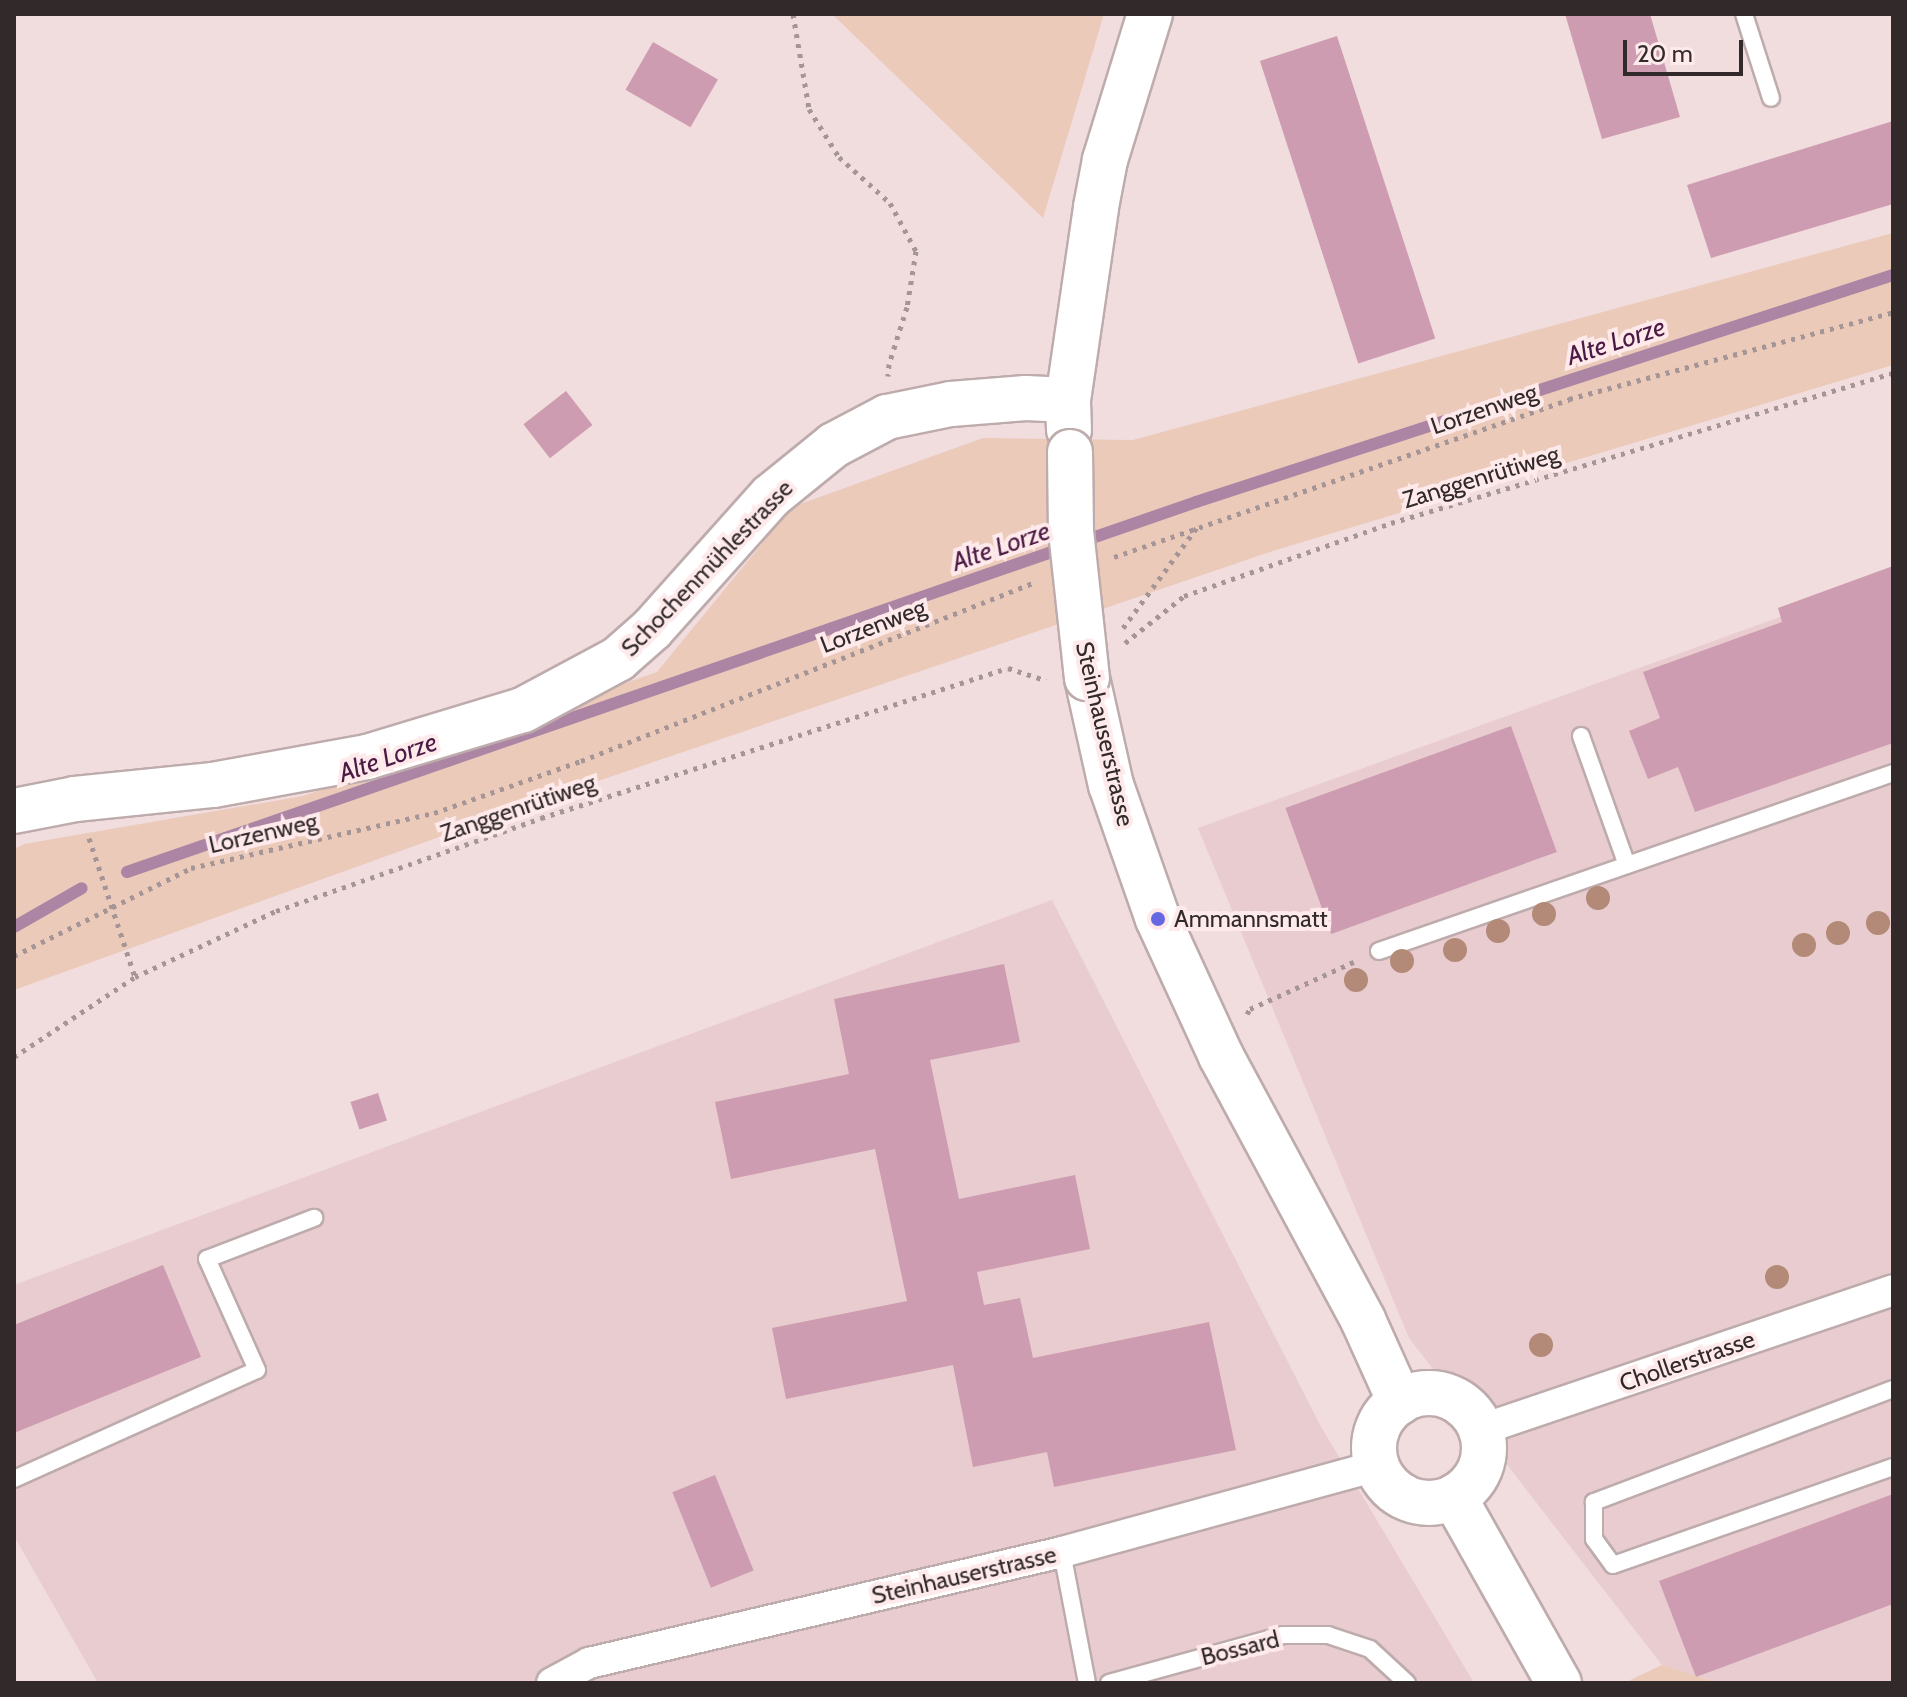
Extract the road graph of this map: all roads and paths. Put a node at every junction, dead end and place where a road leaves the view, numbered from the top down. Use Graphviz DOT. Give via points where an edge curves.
graph roads {
  1 [pos="793,14"];
  2 [pos="1150,14"];
  3 [pos="1744,14"];
  4 [pos="1771,98"];
  5 [pos="1893,312"];
  6 [pos="1893,373"];
  7 [pos="1068,400"];
  8 [pos="887,417"];
  9 [pos="1198,525"];
  10 [pos="1106,560"];
  11 [pos="1050,578"];
  12 [pos="1123,644"];
  13 [pos="1073,681"];
  14 [pos="1581,736"];
  15 [pos="1893,773"];
  16 [pos="75,799"];
  17 [pos="14,811"];
  18 [pos="1627,865"];
  19 [pos="112,905"];
  20 [pos="1379,951"];
  21 [pos="14,956"];
  22 [pos="135,977"];
  23 [pos="1221,1056"];
  24 [pos="14,1057"];
  25 [pos="314,1218"];
  26 [pos="1893,1290"];
  27 [pos="1893,1389"];
  28 [pos="1400,1402"];
  29 [pos="1480,1430"];
  30 [pos="1377,1466"];
  31 [pos="1893,1467"];
  32 [pos="14,1479"];
  33 [pos="1454,1497"];
  34 [pos="1062,1552"];
  35 [pos="552,1683"];
  36 [pos="1087,1683"];
  37 [pos="1109,1683"];
  38 [pos="1407,1683"];
  39 [pos="1559,1683"];
  1 -- 8 [label="path" via="809,109 839,157 890,203 916,251 907,307 889,364"];
  2 -- 7 [label="street, Steinhauserstrasse" via="1105,160"];
  3 -- 4 [label="lane"];
  5 -- 9 [label="path, Lorzenweg" via="1569,399"];
  6 -- 12 [label="path, Zanggenrütiweg" via="1376,528 1184,596"];
  7 -- 8 [label="street, Schochenmühlestrasse" via="951,404"];
  7 -- 13 [label="street, Steinhauserstrasse, bridge"];
  8 -- 16 [label="street, Schochenmühlestrasse" via="834,445 771,496 652,629 618,659 523,710 367,757 213,785"];
  9 -- 10 [label="path, Lorzenweg"];
  9 -- 13 [label="path"];
  11 -- 19 [label="path, Lorzenweg" via="567,767 434,813 191,868"];
  13 -- 22 [label="path, Zanggenrütiweg" via="1008,668 541,818 291,906"];
  13 -- 23 [label="street, Steinhauserstrasse" via="1158,919"];
  14 -- 18 [label="lane"];
  15 -- 18 [label="lane"];
  16 -- 17 [label="street, Schochenmühlestrasse"];
  16 -- 19 [label="path"];
  18 -- 20 [label="lane"];
  19 -- 21 [label="path, Lorzenweg"];
  19 -- 22 [label="path"];
  20 -- 23 [label="path" via="1250,1009"];
  22 -- 24 [label="path, Zanggenrütiweg"];
  23 -- 28 [label="street, Steinhauserstrasse" via="1363,1320"];
  25 -- 32 [label="lane" via="207,1259 257,1370"];
  26 -- 29 [label="street, Chollerstrasse"];
  27 -- 31 [label="lane" via="1594,1502 1594,1539 1613,1565"];
  28 -- 29 [label="street" via="1420,1394 1452,1399 1469,1411"];
  28 -- 30 [label="street" via="1377,1430"];
  29 -- 33 [label="street" via="1480,1469"];
  30 -- 33 [label="street" via="1389,1486 1408,1499 1431,1503"];
  30 -- 34 [label="street, Steinhauserstrasse"];
  33 -- 39 [label="street"];
  34 -- 35 [label="street, Steinhauserstrasse" via="589,1663"];
  34 -- 36 [label="lane"];
  37 -- 38 [label="lane, Bossard" via="1283,1635 1328,1635 1370,1649"];
}
